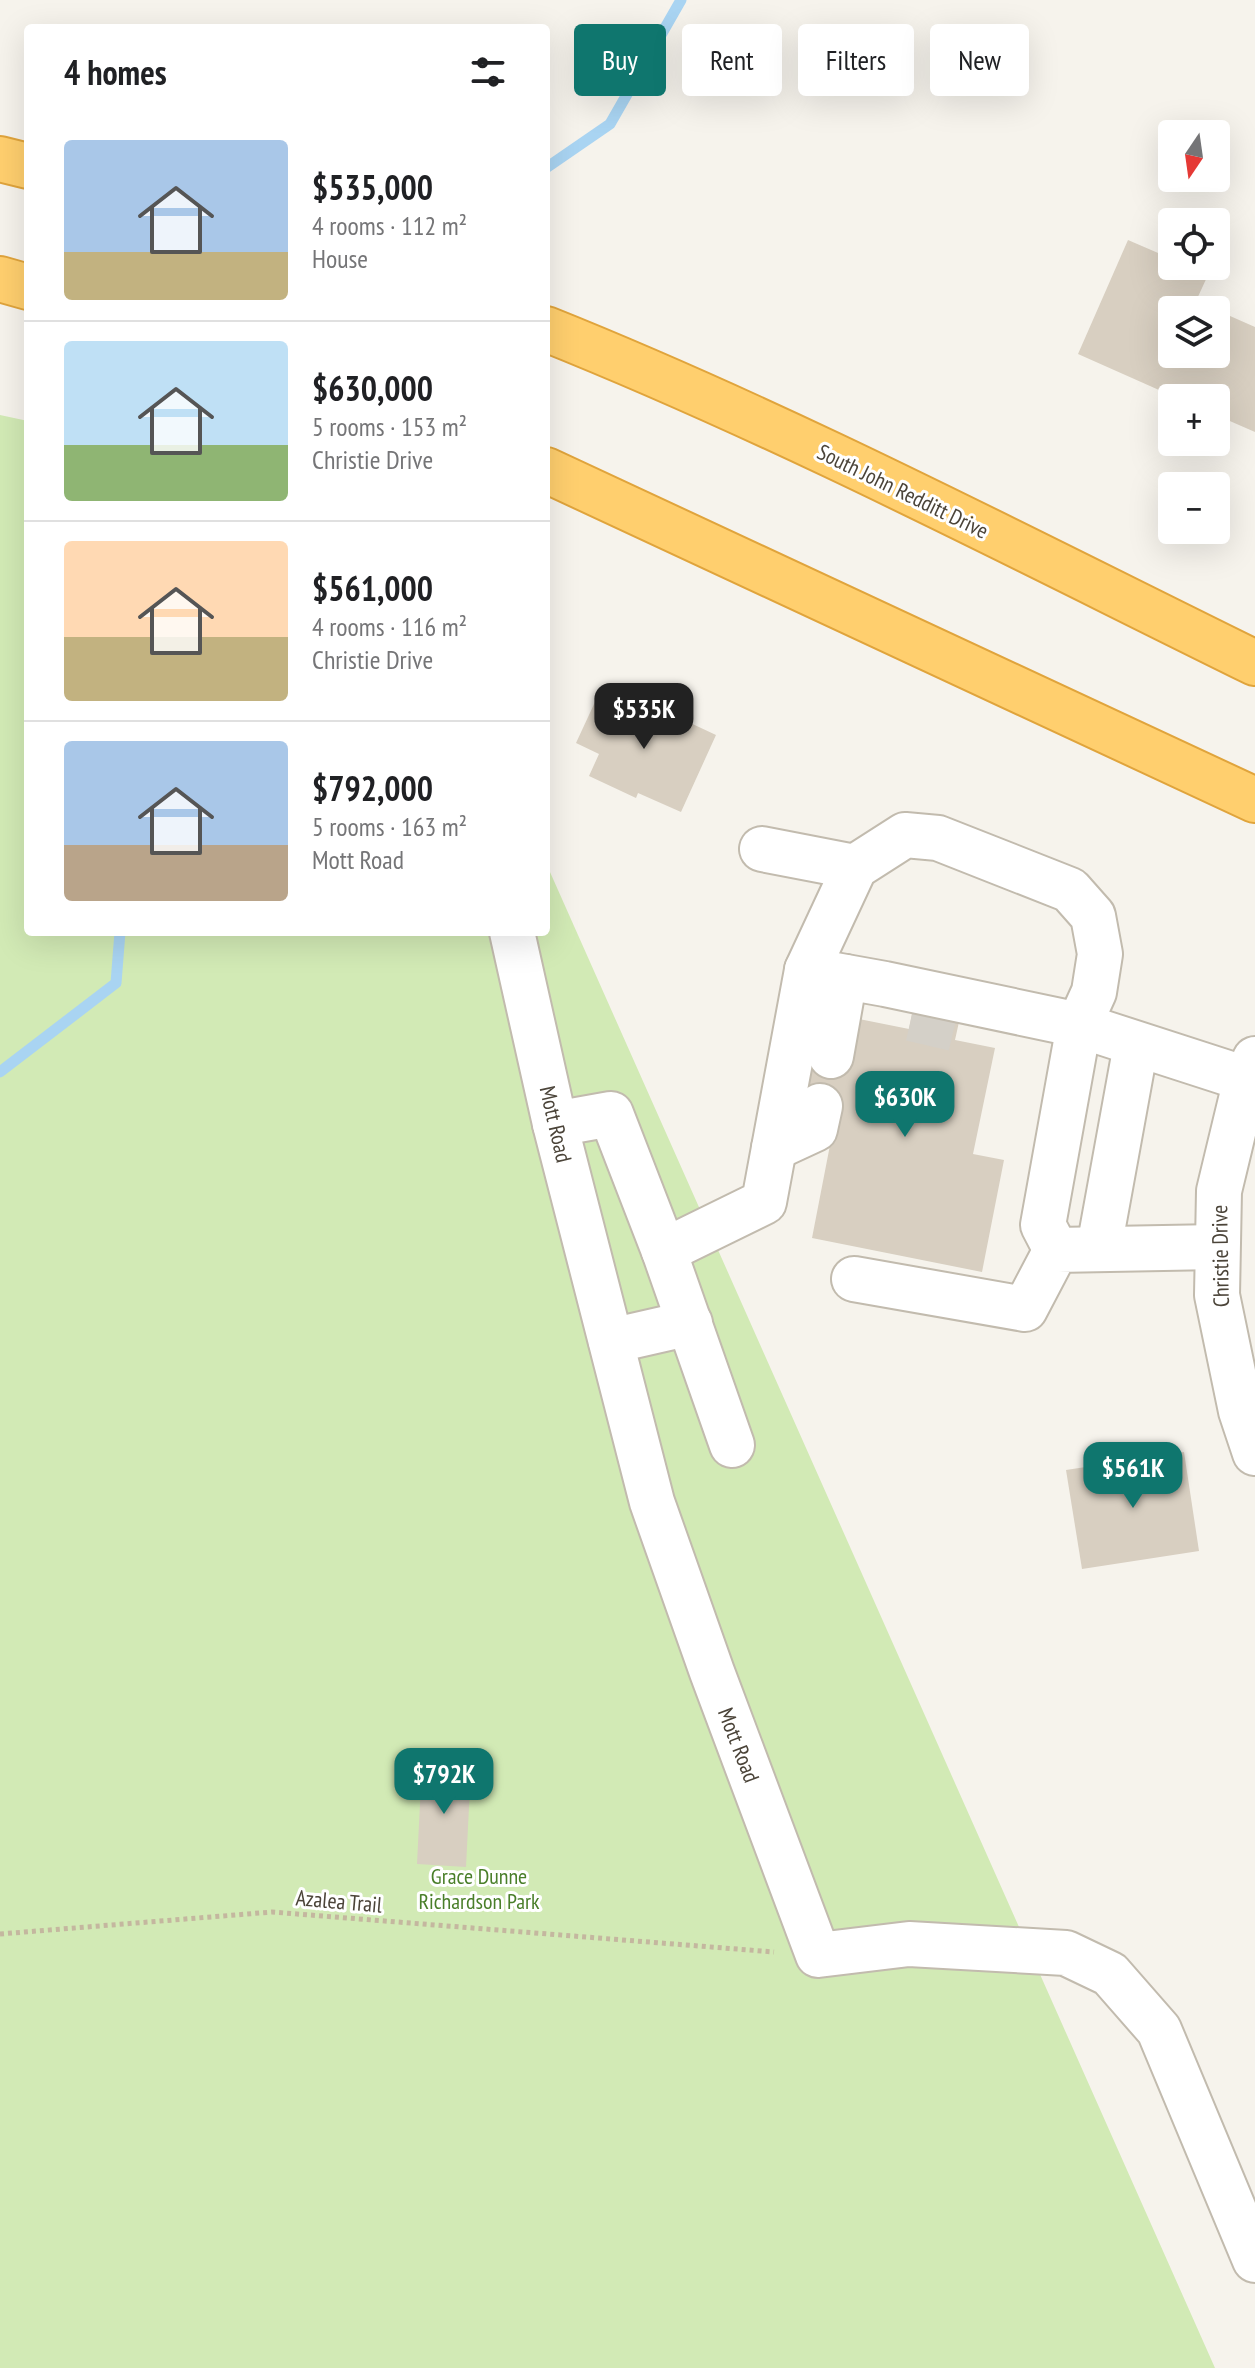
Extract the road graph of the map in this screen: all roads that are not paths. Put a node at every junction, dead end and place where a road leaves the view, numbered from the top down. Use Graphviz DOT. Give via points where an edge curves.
graph roads {
  1 [pos="0,159"];
  2 [pos="24,165"];
  3 [pos="0,279"];
  4 [pos="24,286"];
  5 [pos="550,331"];
  6 [pos="550,472"];
  7 [pos="1255,663"];
  8 [pos="1255,800"];
  9 [pos="762,849"];
  10 [pos="855,867"];
  11 [pos="513,936"];
  12 [pos="846,977"];
  13 [pos="996,1008"];
  14 [pos="911,1019"];
  15 [pos="1079,1025"];
  16 [pos="958,1030"];
  17 [pos="1136,1045"];
  18 [pos="831,1056"];
  19 [pos="1251,1069"];
  20 [pos="820,1106"];
  21 [pos="555,1124"];
  22 [pos="774,1148"];
  23 [pos="1217,1247"];
  24 [pos="1099,1248"];
  25 [pos="1056,1250"];
  26 [pos="664,1251"];
  27 [pos="854,1279"];
  28 [pos="690,1323"];
  29 [pos="611,1341"];
  30 [pos="732,1445"];
  31 [pos="1255,1453"];
  32 [pos="1255,2260"];
  1 -- 2 [label="highway"];
  3 -- 4 [label="highway"];
  5 -- 7 [label="highway, South John Redditt Drive" via="856,467"];
  6 -- 8 [label="highway"];
  9 -- 10 [label="street"];
  10 -- 12 [label="street"];
  10 -- 15 [label="street" via="905,835 938,838 1070,890 1093,916 1100,954 1094,992"];
  11 -- 21 [label="street, Mott Road"];
  12 -- 13 [label="street"];
  12 -- 14 [label="street" via="890,1014"];
  12 -- 18 [label="street"];
  12 -- 22 [label="street"];
  13 -- 15 [label="street"];
  13 -- 16 [label="street" via="979,1034"];
  15 -- 17 [label="street"];
  15 -- 25 [label="street" via="1043,1225"];
  17 -- 19 [label="street"];
  17 -- 24 [label="street"];
  19 -- 23 [label="street, Christie Drive" via="1219,1191"];
  20 -- 22 [label="street" via="815,1129"];
  21 -- 26 [label="street" via="611,1114"];
  21 -- 29 [label="street, Mott Road"];
  22 -- 26 [label="street" via="764,1202"];
  23 -- 24 [label="street"];
  23 -- 31 [label="street, Christie Drive" via="1217,1295"];
  24 -- 25 [label="street"];
  25 -- 27 [label="street" via="1025,1309"];
  26 -- 28 [label="street"];
  28 -- 29 [label="street"];
  28 -- 30 [label="street"];
  29 -- 32 [label="street, Mott Road" via="652,1502 818,1955 909,1944 959,1946 1066,1953 1110,1974 1159,2030"];
}
